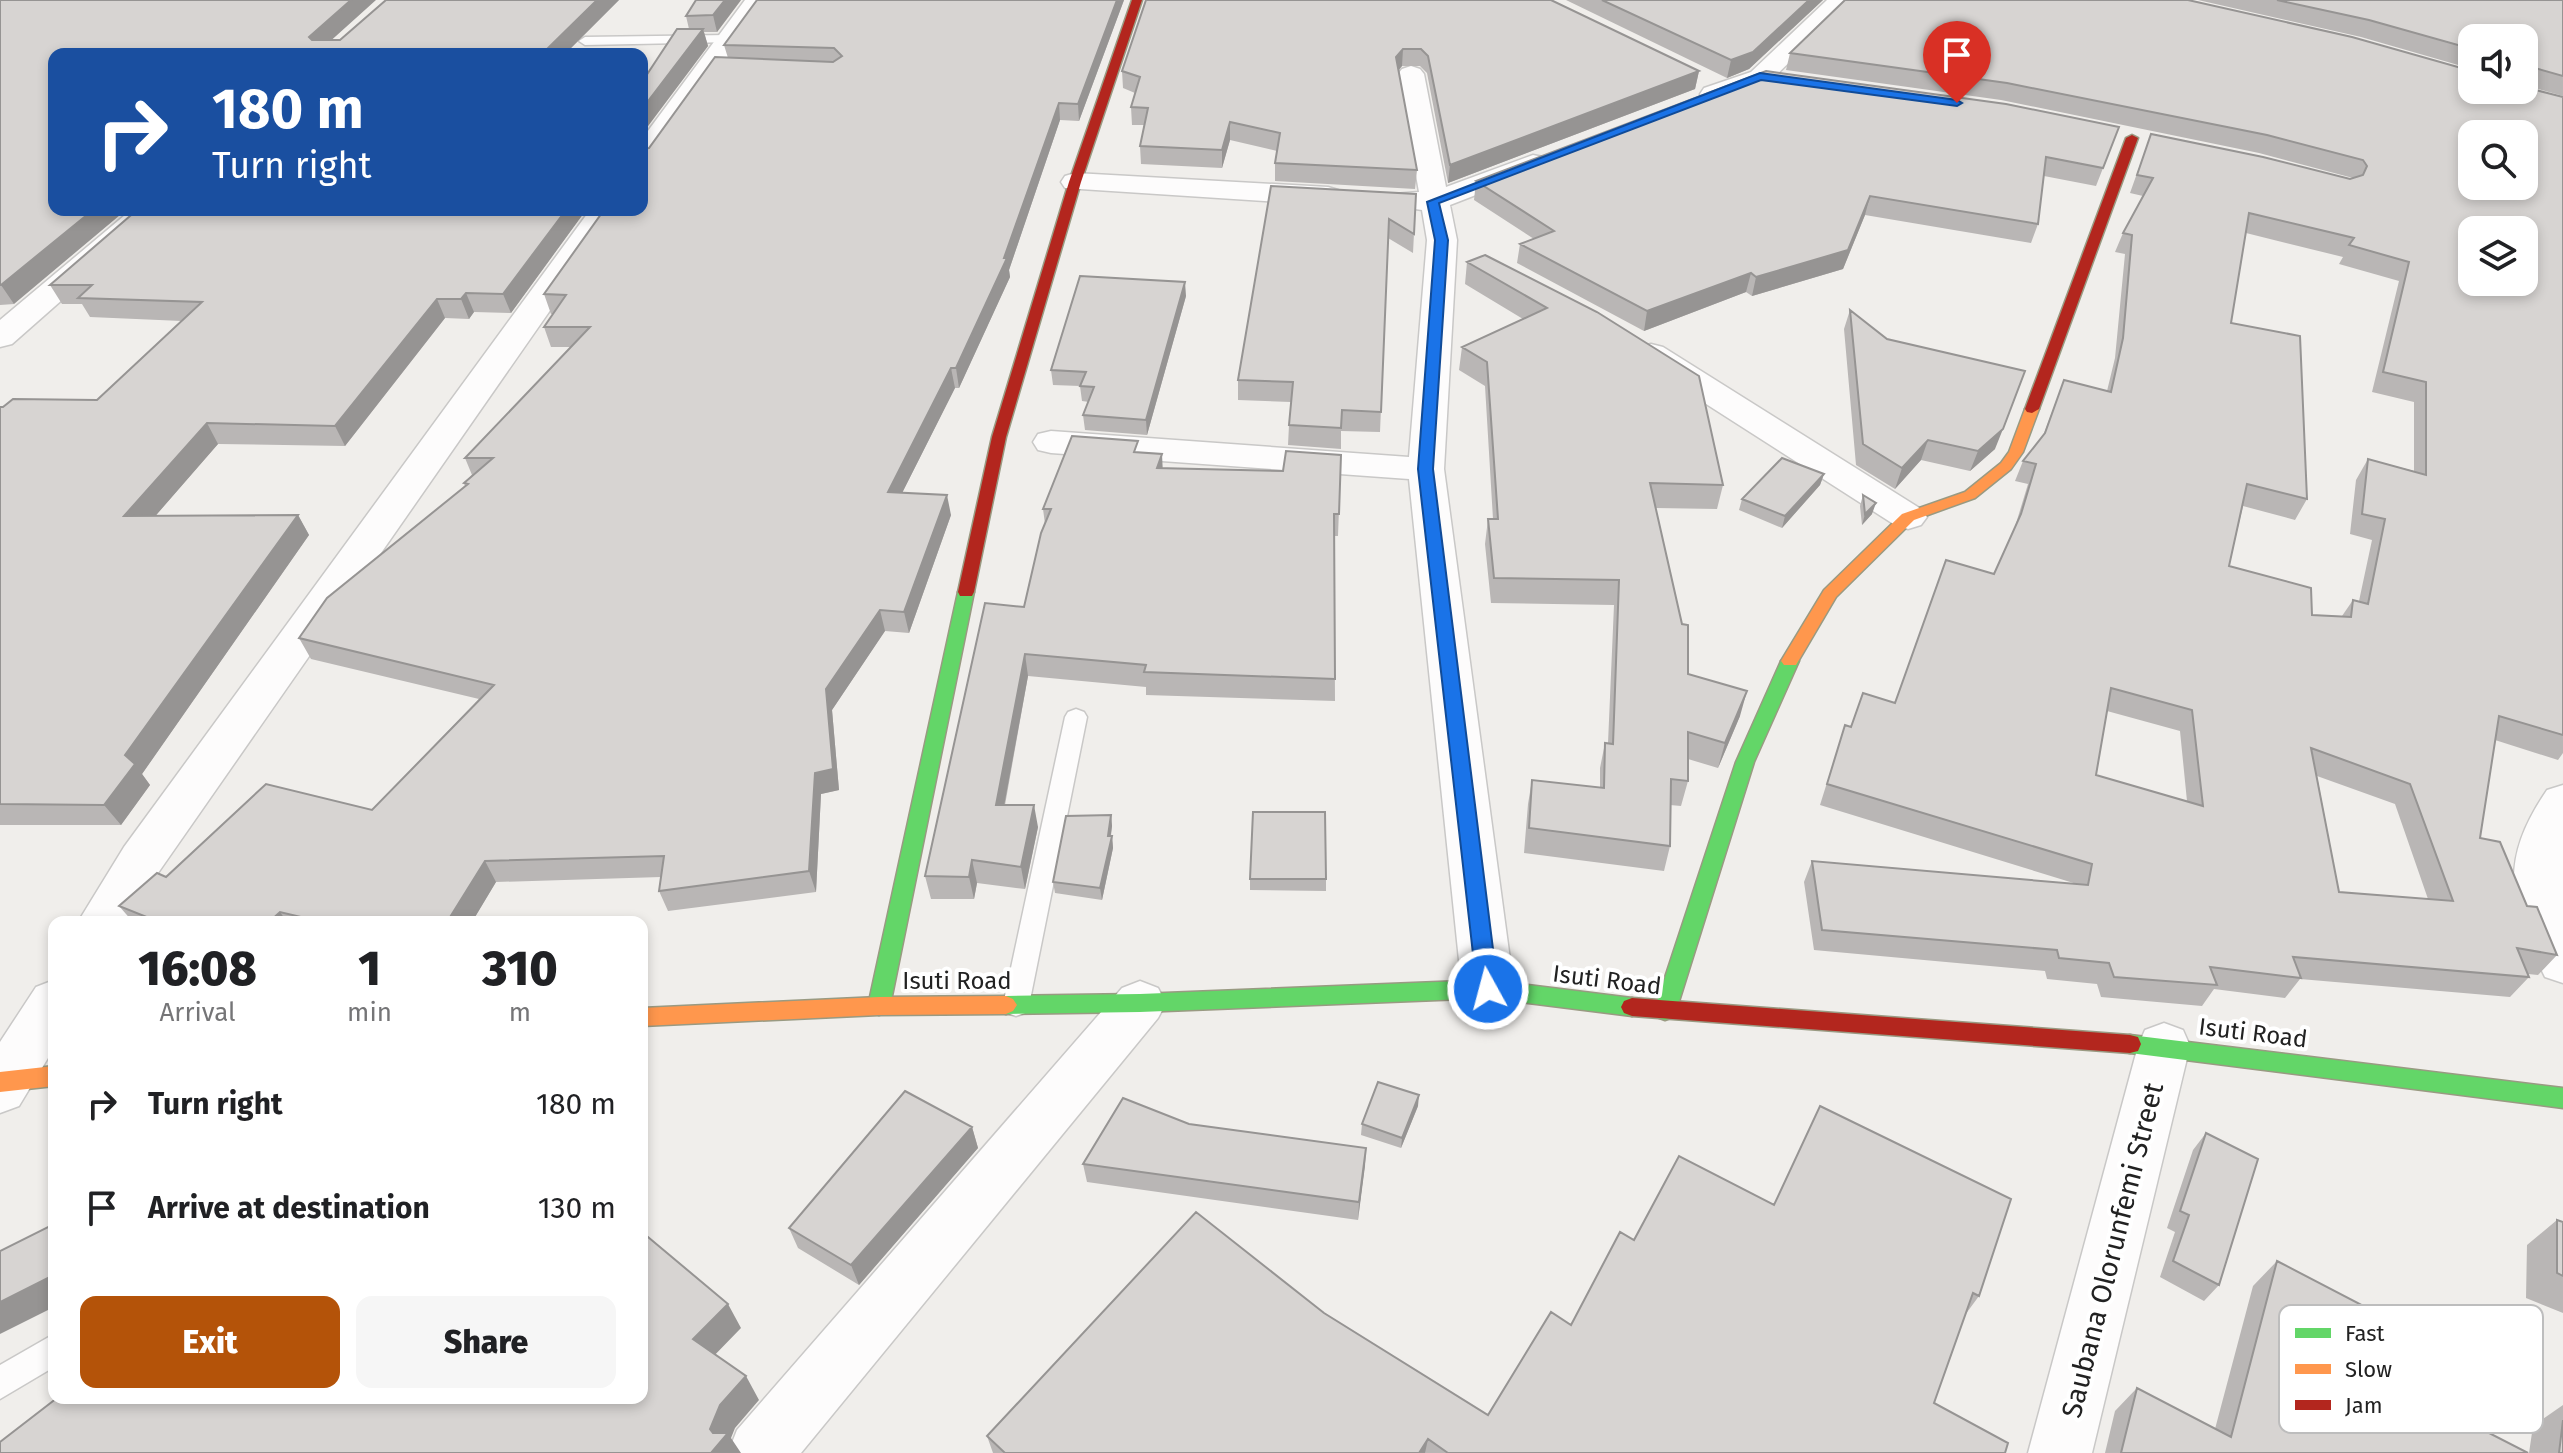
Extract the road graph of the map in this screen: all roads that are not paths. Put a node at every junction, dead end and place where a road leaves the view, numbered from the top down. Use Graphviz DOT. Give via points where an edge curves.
graph roads {
  1 [pos="757,0"];
  2 [pos="1137,0"];
  3 [pos="1841,0"];
  4 [pos="728,39"];
  5 [pos="585,41"];
  6 [pos="1411,74"];
  7 [pos="1697,76"];
  8 [pos="1760,77"];
  9 [pos="1790,81"];
  10 [pos="1725,90"];
  11 [pos="1681,106"];
  12 [pos="2103,132"];
  13 [pos="2132,138"];
  14 [pos="2160,144"];
  15 [pos="648,151"];
  16 [pos="1564,151"];
  17 [pos="1075,182"];
  18 [pos="1433,202"];
  19 [pos="142,216"];
  20 [pos="601,216"];
  21 [pos="1620,334"];
  22 [pos="0,337"];
  23 [pos="1051,442"];
  24 [pos="1426,469"];
  25 [pos="1908,517"];
  26 [pos="1076,717"];
  27 [pos="2563,802"];
  28 [pos="107,916"];
  29 [pos="2563,962"];
  30 [pos="1488,989"];
  31 [pos="1140,1003"];
  32 [pos="1016,1005"];
  33 [pos="879,1006"];
  34 [pos="1665,1011"];
  35 [pos="48,1014"];
  36 [pos="648,1017"];
  37 [pos="2164,1046"];
  38 [pos="15,1082"];
  39 [pos="2563,1098"];
  40 [pos="48,1353"];
  41 [pos="0,1383"];
  42 [pos="760,1453"];
  43 [pos="2060,1453"];
  1 -- 4 [label="street"];
  2 -- 17 [label="street"];
  3 -- 8 [label="street"];
  4 -- 5 [label="lane"];
  4 -- 15 [label="street" via="715,68"];
  6 -- 18 [label="street"];
  7 -- 10 [label="street"];
  8 -- 9 [label="street"];
  8 -- 10 [label="street"];
  10 -- 11 [label="street"];
  12 -- 13 [label="street"];
  13 -- 14 [label="street"];
  13 -- 25 [label="street" via="2016,452 1970,495"];
  16 -- 18 [label="street"];
  17 -- 18 [label="street"];
  17 -- 33 [label="street" via="999,437"];
  18 -- 24 [label="street" via="1455,247"];
  19 -- 22 [label="street"];
  20 -- 28 [label="street" via="141,860"];
  21 -- 25 [label="street"];
  23 -- 24 [label="street"];
  24 -- 30 [label="street"];
  25 -- 34 [label="street" via="1830,594 1786,667 1745,762"];
  26 -- 32 [label="lane"];
  27 -- 29 [label="street" via="2546,830 2537,878 2549,939"];
  30 -- 31 [label="street, Isuti Road"];
  30 -- 34 [label="street, Isuti Road"];
  31 -- 32 [label="street, Isuti Road"];
  31 -- 42 [label="street"];
  32 -- 33 [label="street, Isuti Road"];
  33 -- 36 [label="street, Isuti Road"];
  34 -- 37 [label="street, Isuti Road"];
  35 -- 38 [label="street"];
  37 -- 39 [label="street, Isuti Road"];
  37 -- 43 [label="street, Saubana Olorunfemi Street"];
  40 -- 41 [label="lane"];
}
